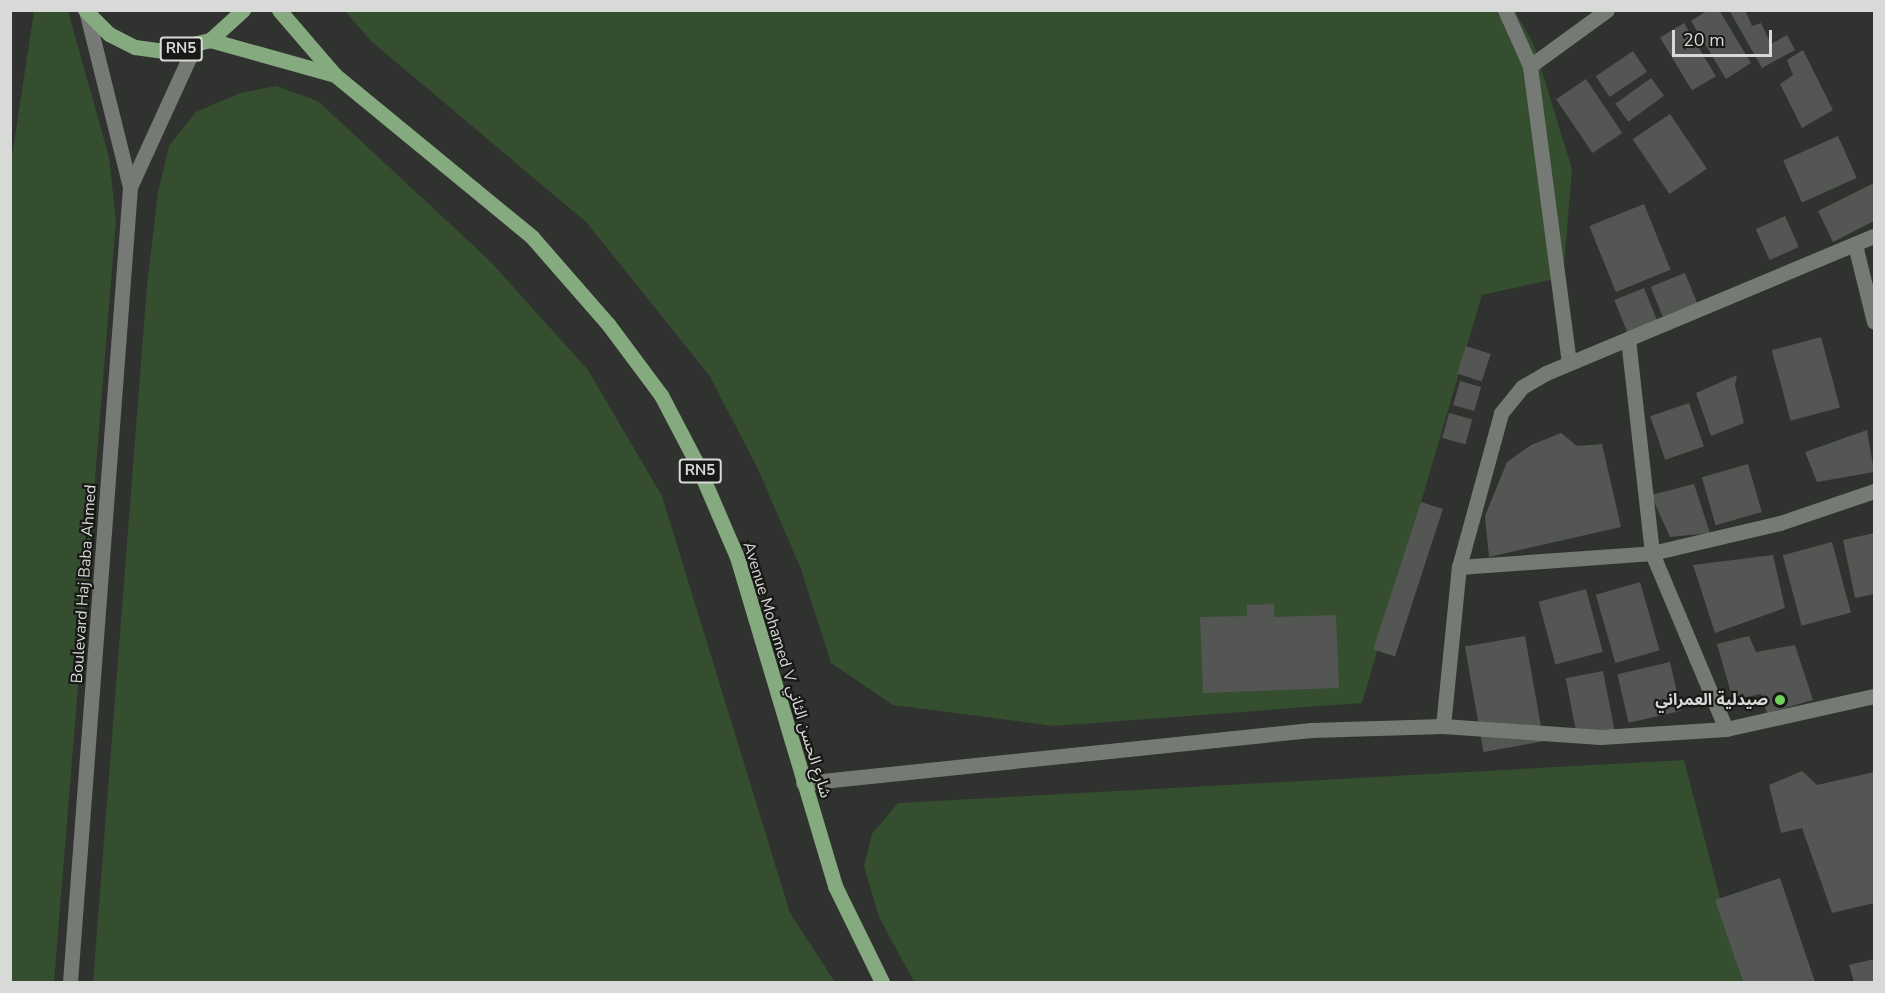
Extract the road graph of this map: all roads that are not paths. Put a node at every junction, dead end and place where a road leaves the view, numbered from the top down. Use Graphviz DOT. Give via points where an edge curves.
graph roads {
  1 [pos="243,10"];
  2 [pos="279,10"];
  3 [pos="1505,10"];
  4 [pos="1607,10"];
  5 [pos="86,12"];
  6 [pos="210,39"];
  7 [pos="194,46"];
  8 [pos="1530,66"];
  9 [pos="335,75"];
  10 [pos="130,187"];
  11 [pos="1875,236"];
  12 [pos="1855,245"];
  13 [pos="1875,322"];
  14 [pos="1628,339"];
  15 [pos="1569,363"];
  16 [pos="1875,491"];
  17 [pos="1652,553"];
  18 [pos="1459,567"];
  19 [pos="1875,696"];
  20 [pos="1443,726"];
  21 [pos="1726,729"];
  22 [pos="803,783"];
  23 [pos="70,982"];
  24 [pos="882,982"];
  1 -- 6 [label="main road, RN5"];
  2 -- 9 [label="main road, Avenue Mohamed V شارع الحسن الثاني / RN5"];
  3 -- 8 [label="street"];
  4 -- 8 [label="street"];
  5 -- 7 [label="main road, RN5" via="109,34 135,47 164,51"];
  5 -- 10 [label="street"];
  6 -- 7 [label="main road, RN5"];
  6 -- 9 [label="main road, Avenue Mohamed V شارع الحسن الثاني / RN5"];
  7 -- 10 [label="street"];
  8 -- 15 [label="street"];
  9 -- 22 [label="main road, Avenue Mohamed V شارع الحسن الثاني / RN5" via="532,237 608,324 661,395 696,462 737,557"];
  10 -- 23 [label="street, Boulevard Haj Baba Ahmed"];
  11 -- 12 [label="street"];
  12 -- 13 [label="street"];
  12 -- 14 [label="street"];
  14 -- 15 [label="street"];
  14 -- 17 [label="street"];
  15 -- 18 [label="street" via="1522,387 1501,413"];
  16 -- 17 [label="street" via="1780,523"];
  17 -- 18 [label="street"];
  17 -- 21 [label="street"];
  18 -- 20 [label="street"];
  19 -- 21 [label="street"];
  20 -- 21 [label="street" via="1601,737"];
  20 -- 22 [label="street" via="1311,730 1164,743"];
  22 -- 24 [label="main road, Avenue Mohamed V شارع الحسن الثاني / RN5" via="835,886"];
}
